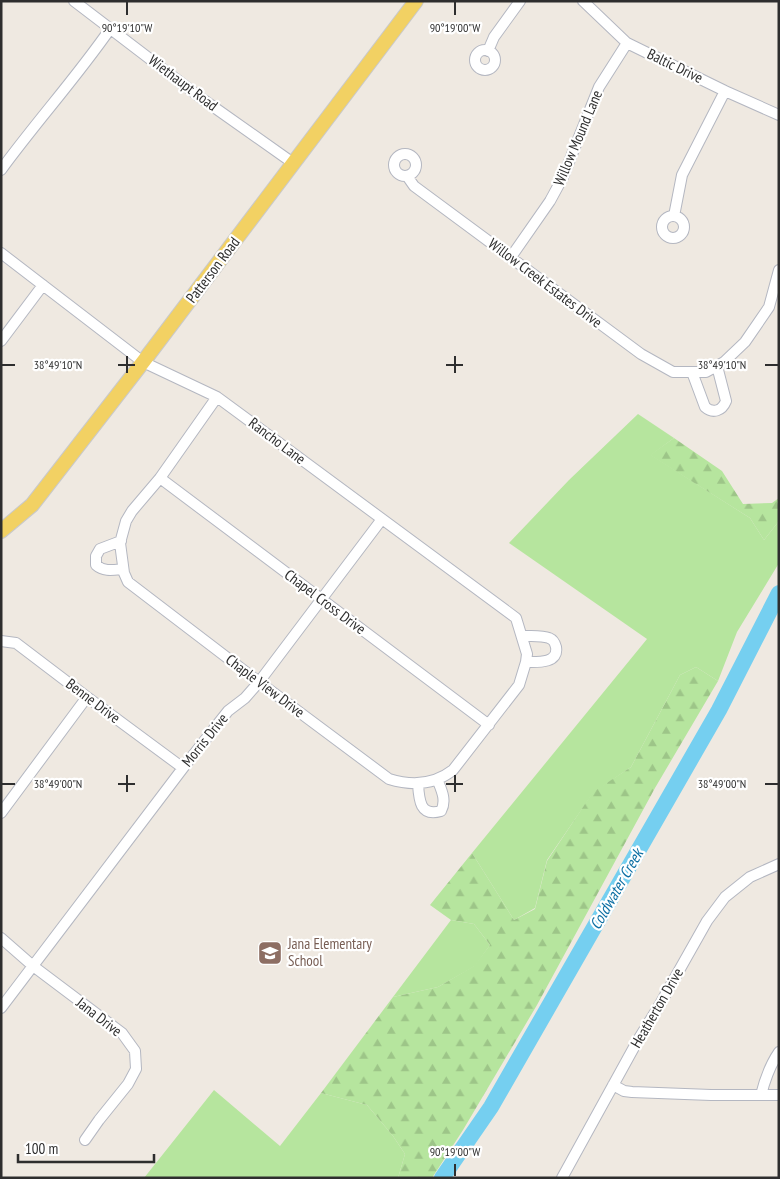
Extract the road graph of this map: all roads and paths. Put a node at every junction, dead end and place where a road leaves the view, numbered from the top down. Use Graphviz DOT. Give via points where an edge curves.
graph roads {
  1 [pos="74,1"];
  2 [pos="416,1"];
  3 [pos="520,1"];
  4 [pos="583,1"];
  5 [pos="110,29"];
  6 [pos="627,43"];
  7 [pos="488,51"];
  8 [pos="725,90"];
  9 [pos="779,115"];
  10 [pos="293,163"];
  11 [pos="1,170"];
  12 [pos="407,176"];
  13 [pos="674,216"];
  14 [pos="1,253"];
  15 [pos="511,257"];
  16 [pos="779,270"];
  17 [pos="43,285"];
  18 [pos="1,342"];
  19 [pos="143,362"];
  20 [pos="717,366"];
  21 [pos="692,372"];
  22 [pos="218,397"];
  23 [pos="160,478"];
  24 [pos="382,519"];
  25 [pos="1,531"];
  26 [pos="121,541"];
  27 [pos="123,569"];
  28 [pos="321,599"];
  29 [pos="522,636"];
  30 [pos="1,641"];
  31 [pos="526,658"];
  32 [pos="259,682"];
  33 [pos="87,697"];
  34 [pos="489,725"];
  35 [pos="183,768"];
  36 [pos="437,779"];
  37 [pos="418,784"];
  38 [pos="1,813"];
  39 [pos="779,864"];
  40 [pos="1,938"];
  41 [pos="33,966"];
  42 [pos="1,1008"];
  43 [pos="779,1052"];
  44 [pos="613,1085"];
  45 [pos="761,1095"];
  46 [pos="779,1095"];
  47 [pos="86,1140"];
  48 [pos="562,1178"];
  1 -- 5 [label="street, Wiethaupt Road"];
  2 -- 10 [label="main road, Patterson Road"];
  3 -- 7 [label="street"];
  4 -- 6 [label="street, Baltic Drive"];
  5 -- 10 [label="street, Wiethaupt Road"];
  5 -- 11 [label="street"];
  6 -- 8 [label="street, Baltic Drive"];
  6 -- 15 [label="street, Willow Mound Lane" via="599,87 564,177"];
  8 -- 9 [label="street, Baltic Drive"];
  8 -- 13 [label="street" via="682,175"];
  10 -- 19 [label="main road, Patterson Road"];
  12 -- 15 [label="street, Willow Creek Estates Drive" via="414,186"];
  14 -- 17 [label="street, Rancho Lane"];
  15 -- 21 [label="street, Willow Creek Estates Drive" via="641,354 672,372"];
  16 -- 20 [label="street, Willow Creek Estates Drive" via="769,307 745,342"];
  17 -- 18 [label="street"];
  17 -- 19 [label="street, Rancho Lane"];
  19 -- 22 [label="street, Rancho Lane"];
  19 -- 25 [label="main road, Patterson Road" via="32,505"];
  20 -- 21 [label="street, Willow Creek Estates Drive" via="706,372"];
  20 -- 21 [label="street" via="726,401 717,411 705,407"];
  22 -- 23 [label="street"];
  22 -- 24 [label="street, Rancho Lane"];
  23 -- 26 [label="street" via="132,510"];
  23 -- 28 [label="street, Chapel Cross Drive"];
  24 -- 28 [label="street, Morris Drive"];
  24 -- 29 [label="street, Rancho Lane" via="516,618"];
  26 -- 27 [label="street"];
  26 -- 27 [label="street" via="100,549 96,565 102,570"];
  27 -- 32 [label="street, Chaple View Drive" via="128,582"];
  28 -- 32 [label="street, Morris Drive"];
  28 -- 34 [label="street, Chapel Cross Drive"];
  29 -- 31 [label="street, Rancho Lane"];
  29 -- 31 [label="street" via="545,637 554,641 556,646 555,656 550,660 541,662"];
  30 -- 33 [label="street, Benne Drive" via="16,642"];
  31 -- 34 [label="street, Chaple View Drive" via="519,685"];
  32 -- 35 [label="street, Morris Drive" via="228,711"];
  32 -- 37 [label="street, Chaple View Drive" via="389,779"];
  33 -- 35 [label="street, Benne Drive"];
  33 -- 38 [label="street"];
  34 -- 36 [label="street, Chaple View Drive" via="453,770"];
  35 -- 41 [label="street, Morris Drive"];
  36 -- 37 [label="street, Chaple View Drive"];
  36 -- 37 [label="street" via="444,806 433,813 422,807"];
  39 -- 44 [label="street, Heatherton Drive" via="750,876 716,908"];
  40 -- 41 [label="street, Jana Drive"];
  41 -- 42 [label="street, Morris Drive"];
  41 -- 47 [label="street, Jana Drive" via="122,1033 135,1051 136,1069 128,1084"];
  43 -- 45 [label="street"];
  44 -- 45 [label="street" via="632,1092"];
  44 -- 48 [label="street, Heatherton Drive"];
  45 -- 46 [label="street"];
}
